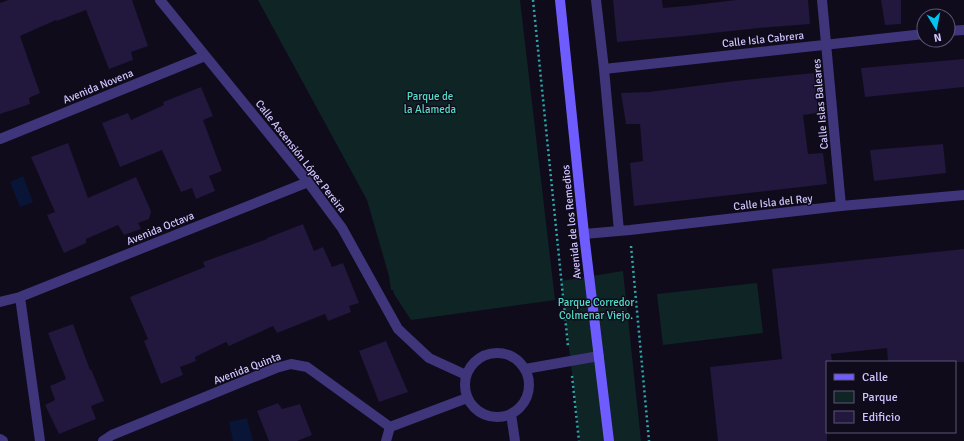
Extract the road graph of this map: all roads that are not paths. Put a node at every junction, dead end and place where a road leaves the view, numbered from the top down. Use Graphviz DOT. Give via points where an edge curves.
graph roads {
  1 [pos="160,0"];
  2 [pos="560,0"];
  3 [pos="596,0"];
  4 [pos="822,0"];
  5 [pos="916,35"];
  6 [pos="827,44"];
  7 [pos="205,56"];
  8 [pos="604,69"];
  9 [pos="0,139"];
  10 [pos="308,182"];
  11 [pos="964,195"];
  12 [pos="842,206"];
  13 [pos="619,231"];
  14 [pos="584,234"];
  15 [pos="20,297"];
  16 [pos="0,302"];
  17 [pos="599,356"];
  18 [pos="525,369"];
  19 [pos="466,375"];
  20 [pos="467,398"];
  21 [pos="511,414"];
  22 [pos="390,427"];
  23 [pos="0,440"];
  24 [pos="3,441"];
  25 [pos="40,441"];
  26 [pos="103,441"];
  27 [pos="386,441"];
  28 [pos="515,441"];
  29 [pos="609,441"];
  1 -- 7 [label="street, Calle Ascensión López Pereira"];
  2 -- 14 [label="main road, Avenida de los Remedios"];
  3 -- 8 [label="street"];
  4 -- 6 [label="street, Calle Islas Baleares"];
  5 -- 6 [label="street, Calle Isla Cabrera"];
  6 -- 8 [label="street, Calle Isla Cabrera"];
  6 -- 12 [label="street, Calle Islas Baleares"];
  7 -- 9 [label="street, Avenida Novena"];
  7 -- 10 [label="street, Calle Ascensión López Pereira"];
  8 -- 13 [label="street"];
  10 -- 15 [label="street, Avenida Octava"];
  10 -- 19 [label="street, Calle Ascensión López Pereira" via="342,228 398,330 429,358"];
  11 -- 12 [label="street, Calle Isla del Rey"];
  12 -- 13 [label="street, Calle Isla del Rey"];
  13 -- 14 [label="street, Calle Isla del Rey"];
  14 -- 17 [label="main road, Avenida de los Remedios"];
  15 -- 16 [label="street, Avenida Octava"];
  15 -- 25 [label="street"];
  17 -- 18 [label="street"];
  17 -- 29 [label="main road, Avenida de los Remedios"];
  18 -- 19 [label="street" via="515,358 501,353 486,354 473,362"];
  18 -- 21 [label="street" via="529,386 524,402"];
  19 -- 20 [label="street"];
  20 -- 21 [label="street" via="475,408 486,415 499,417"];
  20 -- 22 [label="street"];
  21 -- 28 [label="street"];
  22 -- 26 [label="street, Avenida Quinta" via="307,367 291,364 112,435"];
  22 -- 27 [label="street"];
  23 -- 24 [label="street"];
}
